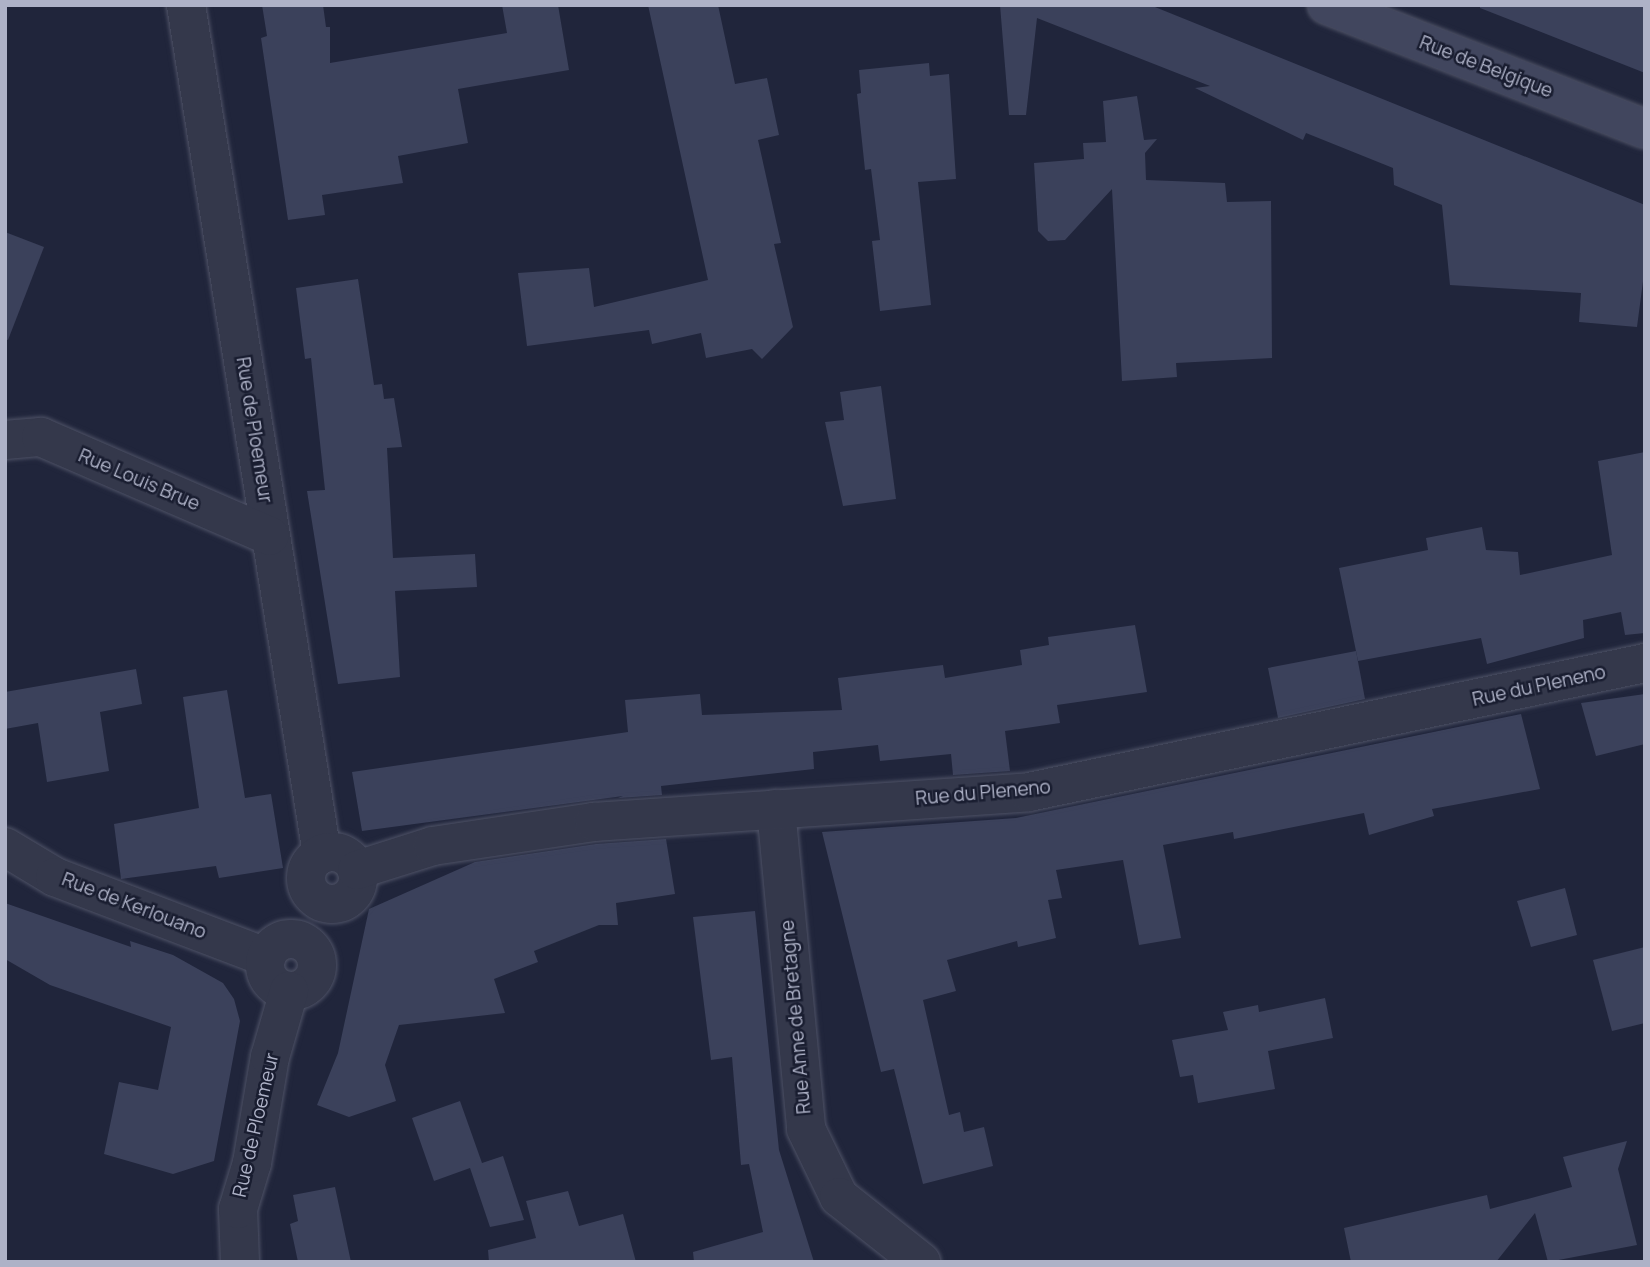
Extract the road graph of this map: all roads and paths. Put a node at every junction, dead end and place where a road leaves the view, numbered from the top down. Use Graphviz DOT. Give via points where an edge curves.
graph roads {
  1 [pos="186,5"];
  2 [pos="1327,5"];
  3 [pos="1645,129"];
  4 [pos="5,440"];
  5 [pos="270,536"];
  6 [pos="1645,663"];
  7 [pos="776,809"];
  8 [pos="5,847"];
  9 [pos="314,863"];
  10 [pos="355,882"];
  11 [pos="267,954"];
  12 [pos="302,982"];
  13 [pos="240,1262"];
  14 [pos="921,1262"];
  1 -- 5 [label="street, Rue de Ploemeur"];
  2 -- 3 [label="main road, Rue de Belgique"];
  4 -- 5 [label="street, Rue Louis Brue" via="41,437"];
  5 -- 9 [label="street, Rue de Ploemeur"];
  6 -- 7 [label="street, Rue du Pleneno" via="1028,792"];
  7 -- 10 [label="street, Rue du Pleneno" via="568,826 433,846"];
  7 -- 14 [label="street, Rue Anne de Bretagne" via="806,1129 839,1197"];
  8 -- 11 [label="street, Rue de Kerlouano" via="55,877"];
  9 -- 10 [label="street" via="339,853"];
  9 -- 11 [label="street"];
  10 -- 12 [label="street, Rue de Ploemeur"];
  11 -- 12 [label="street" via="268,977"];
  12 -- 13 [label="street, Rue de Ploemeur" via="270,1057 252,1163 237,1209"];
}
